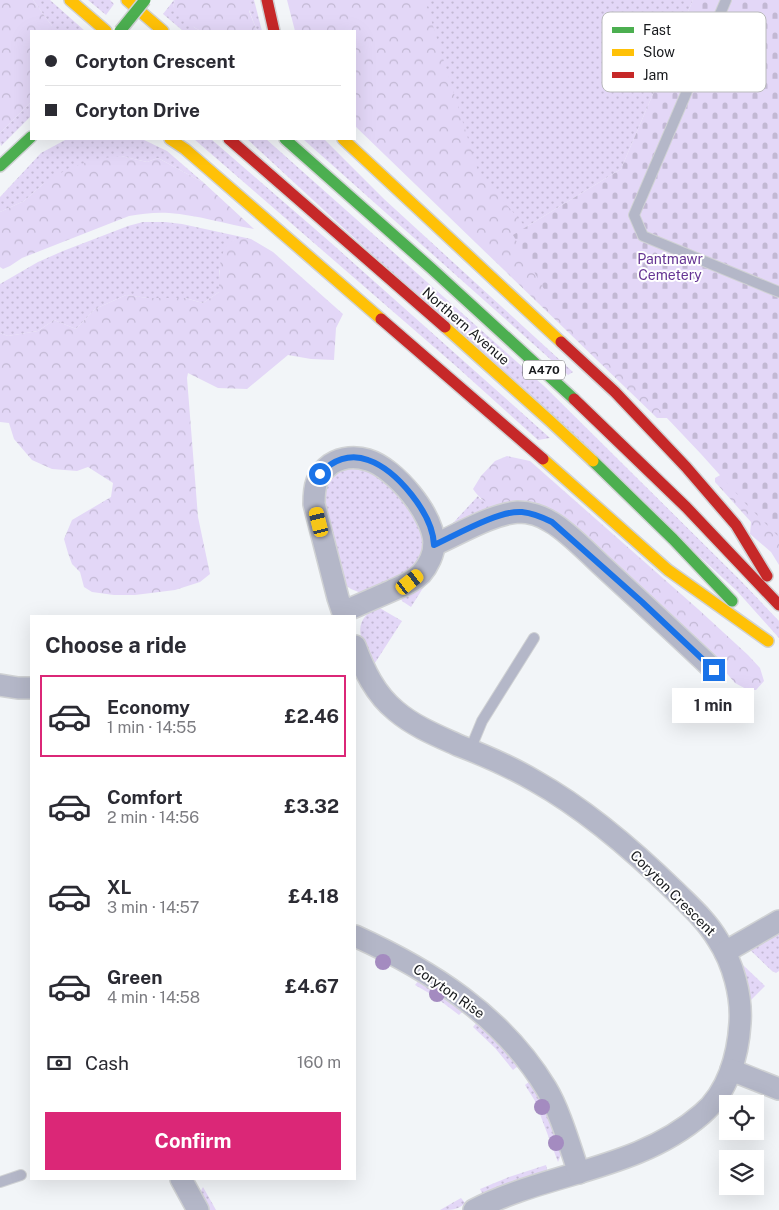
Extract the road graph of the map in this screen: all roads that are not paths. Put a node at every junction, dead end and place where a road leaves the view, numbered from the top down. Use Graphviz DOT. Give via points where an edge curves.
graph roads {
  1 [pos="70,0"];
  2 [pos="127,0"];
  3 [pos="146,0"];
  4 [pos="267,0"];
  5 [pos="726,0"];
  6 [pos="721,12"];
  7 [pos="105,30"];
  8 [pos="121,30"];
  9 [pos="162,30"];
  10 [pos="274,30"];
  11 [pos="687,92"];
  12 [pos="30,138"];
  13 [pos="171,140"];
  14 [pos="230,140"];
  15 [pos="285,140"];
  16 [pos="344,140"];
  17 [pos="0,166"];
  18 [pos="779,292"];
  19 [pos="434,545"];
  20 [pos="779,596"];
  21 [pos="779,605"];
  22 [pos="343,614"];
  23 [pos="534,638"];
  24 [pos="356,648"];
  25 [pos="714,670"];
  26 [pos="0,685"];
  27 [pos="30,688"];
  28 [pos="470,750"];
  29 [pos="779,921"];
  30 [pos="356,936"];
  31 [pos="725,952"];
  32 [pos="731,1070"];
  33 [pos="779,1089"];
  34 [pos="579,1173"];
  35 [pos="21,1175"];
  36 [pos="182,1180"];
  37 [pos="0,1182"];
  38 [pos="198,1210"];
  39 [pos="474,1210"];
  1 -- 7 [label="highway"];
  2 -- 9 [label="highway"];
  3 -- 8 [label="highway, bridge"];
  4 -- 10 [label="highway"];
  5 -- 6 [label="lane"];
  11 -- 18 [label="lane" via="634,215 643,236"];
  12 -- 17 [label="highway"];
  13 -- 14 [label="highway, Northern Avenue / A470" via="193,155 668,570 771,644 686,552 599,466 447,328"];
  15 -- 21 [label="highway, Northern Avenue / A470" via="608,430"];
  16 -- 20 [label="highway" via="615,392 736,525"];
  19 -- 22 [label="street" via="431,558 421,574"];
  19 -- 22 [label="street" via="432,531 416,500 386,470 368,460 356,458 344,458 326,468 316,483 314,504"];
  19 -- 25 [label="street" via="505,514 537,515 552,522"];
  23 -- 28 [label="lane" via="482,721"];
  24 -- 28 [label="street, Coryton Crescent" via="370,682 394,710 423,729"];
  26 -- 27 [label="street"];
  28 -- 31 [label="street, Coryton Crescent" via="535,781 593,819 651,868 707,923"];
  29 -- 31 [label="street"];
  30 -- 34 [label="street, Coryton Rise" via="443,983 494,1024 534,1069 547,1089"];
  31 -- 32 [label="street, Coryton Crescent" via="738,993 740,1013"];
  32 -- 33 [label="street"];
  32 -- 34 [label="street, Coryton Crescent" via="715,1101 679,1131 640,1152"];
  34 -- 39 [label="street, Coryton Crescent" via="517,1192"];
  35 -- 37 [label="lane"];
  36 -- 38 [label="street"];
}
